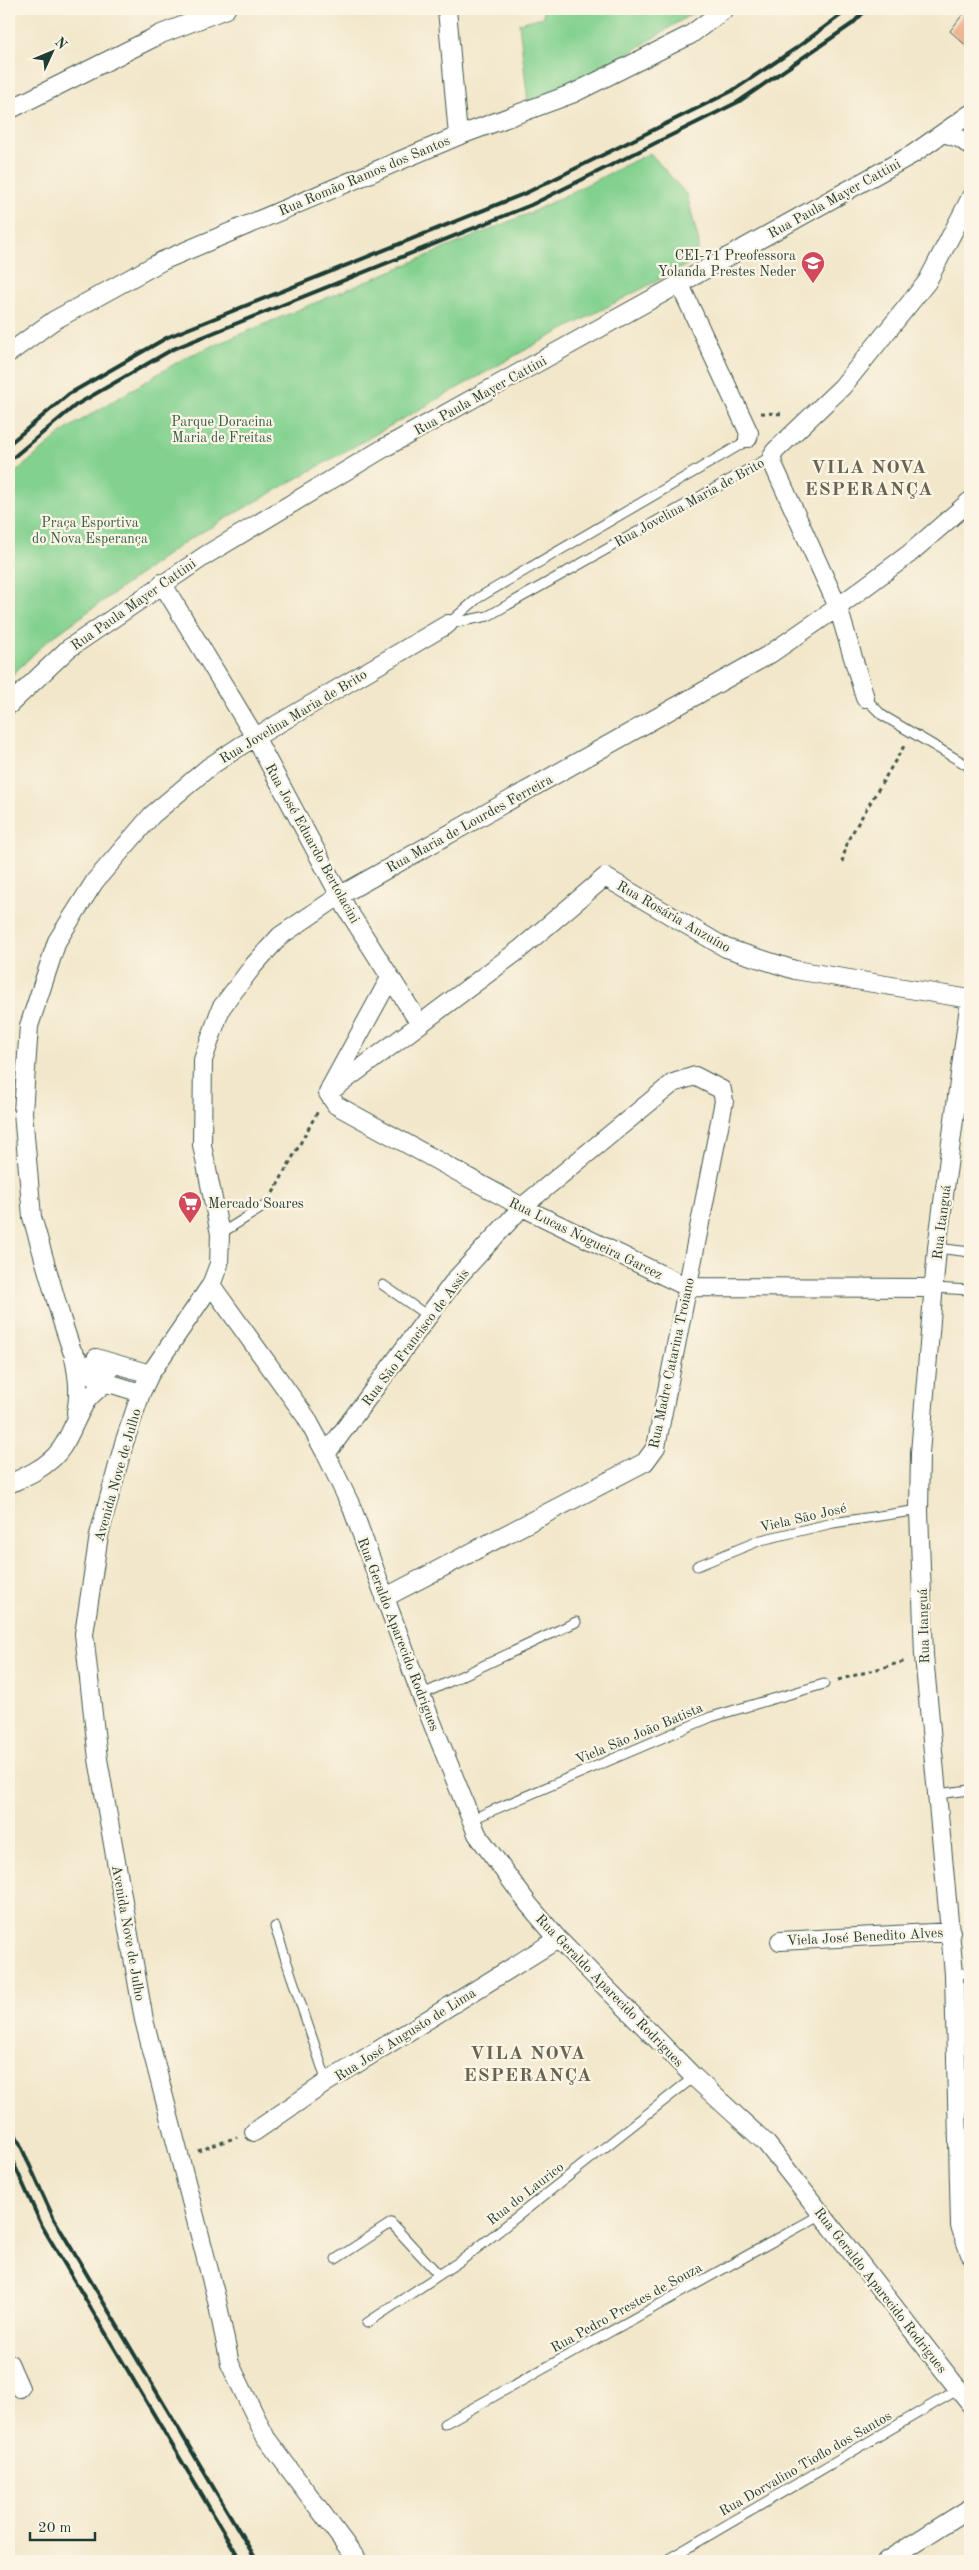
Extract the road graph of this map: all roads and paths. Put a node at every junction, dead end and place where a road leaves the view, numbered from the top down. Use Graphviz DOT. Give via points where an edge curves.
graph roads {
  1 [pos="226,9"];
  2 [pos="447,9"];
  3 [pos="725,9"];
  4 [pos="9,110"];
  5 [pos="970,119"];
  6 [pos="944,133"];
  7 [pos="458,136"];
  8 [pos="970,146"];
  9 [pos="970,199"];
  10 [pos="680,285"];
  11 [pos="9,353"];
  12 [pos="740,413"];
  13 [pos="813,415"];
  14 [pos="748,438"];
  15 [pos="772,456"];
  16 [pos="970,501"];
  17 [pos="162,583"];
  18 [pos="838,607"];
  19 [pos="448,624"];
  20 [pos="865,698"];
  21 [pos="9,705"];
  22 [pos="911,733"];
  23 [pos="255,737"];
  24 [pos="970,767"];
  25 [pos="842,862"];
  26 [pos="339,896"];
  27 [pos="390,978"];
  28 [pos="970,999"];
  29 [pos="420,1024"];
  30 [pos="722,1090"];
  31 [pos="328,1093"];
  32 [pos="266,1205"];
  33 [pos="522,1207"];
  34 [pos="220,1234"];
  35 [pos="937,1248"];
  36 [pos="970,1252"];
  37 [pos="383,1284"];
  38 [pos="211,1285"];
  39 [pos="687,1287"];
  40 [pos="933,1288"];
  41 [pos="970,1290"];
  42 [pos="428,1316"];
  43 [pos="62,1321"];
  44 [pos="72,1351"];
  45 [pos="99,1360"];
  46 [pos="150,1374"];
  47 [pos="106,1382"];
  48 [pos="141,1393"];
  49 [pos="74,1424"];
  50 [pos="326,1454"];
  51 [pos="9,1484"];
  52 [pos="919,1510"];
  53 [pos="697,1566"];
  54 [pos="384,1598"];
  55 [pos="576,1622"];
  56 [pos="924,1656"];
  57 [pos="824,1684"];
  58 [pos="421,1695"];
  59 [pos="970,1790"];
  60 [pos="937,1794"];
  61 [pos="470,1820"];
  62 [pos="275,1927"];
  63 [pos="951,1932"];
  64 [pos="558,1939"];
  65 [pos="780,1941"];
  66 [pos="962,1973"];
  67 [pos="963,2068"];
  68 [pos="694,2077"];
  69 [pos="327,2082"];
  70 [pos="254,2132"];
  71 [pos="822,2214"];
  72 [pos="970,2254"];
  73 [pos="336,2260"];
  74 [pos="439,2275"];
  75 [pos="367,2324"];
  76 [pos="9,2363"];
  77 [pos="20,2388"];
  78 [pos="958,2389"];
  79 [pos="970,2404"];
  80 [pos="444,2424"];
  81 [pos="970,2508"];
  82 [pos="358,2561"];
  83 [pos="665,2561"];
  84 [pos="886,2561"];
  1 -- 4 [label="street" via="161,34"];
  2 -- 7 [label="street"];
  3 -- 7 [label="street, Rua Romão Ramos dos Santos" via="690,35 574,93"];
  5 -- 6 [label="street, Rua Paula Mayer Cattini"];
  6 -- 8 [label="street"];
  6 -- 10 [label="street, Rua Paula Mayer Cattini" via="913,154"];
  7 -- 11 [label="street, Rua Romão Ramos dos Santos" via="162,261 52,322"];
  9 -- 13 [label="street, Rua Jovelina Maria de Brito" via="927,282 842,387"];
  10 -- 12 [label="street"];
  10 -- 17 [label="street, Rua Paula Mayer Cattini" via="384,448"];
  12 -- 13 [label="path"];
  12 -- 14 [label="street"];
  13 -- 15 [label="street, Rua Jovelina Maria de Brito"];
  14 -- 19 [label="lane, Rua Jovelina Maria de Brito" via="478,598"];
  15 -- 18 [label="street"];
  15 -- 19 [label="lane, Rua Jovelina Maria de Brito" via="488,616"];
  16 -- 18 [label="street, Rua Maria de Lourdes Ferreira" via="909,554"];
  17 -- 21 [label="street, Rua Paula Mayer Cattini" via="68,649"];
  17 -- 23 [label="street, Rua José Eduardo Bertolacini"];
  18 -- 20 [label="street"];
  18 -- 26 [label="street, Rua Maria de Lourdes Ferreira" via="770,654"];
  19 -- 23 [label="street, Rua Jovelina Maria de Brito"];
  20 -- 22 [label="lane" via="882,715"];
  22 -- 24 [label="lane"];
  22 -- 25 [label="path" via="848,840"];
  23 -- 26 [label="street, Rua José Eduardo Bertolacini"];
  23 -- 43 [label="street, Rua Jovelina Maria de Brito" via="210,767 152,815 94,881 57,941 29,1026 23,1112 32,1217"];
  26 -- 27 [label="street, Rua José Eduardo Bertolacini"];
  26 -- 34 [label="street, Rua Maria de Lourdes Ferreira" via="280,936 221,1008 203,1060 202,1145"];
  27 -- 29 [label="street, Rua José Eduardo Bertolacini"];
  27 -- 31 [label="street"];
  28 -- 29 [label="street, Rua Rosária Anzuíno" via="795,970 726,948 605,877 519,950"];
  28 -- 35 [label="street, Rua Itanguá"];
  29 -- 31 [label="street, Rua Rosária Anzuíno"];
  30 -- 33 [label="street, Rua São Francisco de Assis" via="695,1076 673,1083"];
  30 -- 39 [label="street, Rua Madre Catarina Troiano" via="724,1101"];
  31 -- 32 [label="path"];
  31 -- 33 [label="street, Rua Lucas Nogueira Garcez" via="336,1105"];
  32 -- 34 [label="lane"];
  33 -- 39 [label="street, Rua Lucas Nogueira Garcez"];
  33 -- 42 [label="street, Rua São Francisco de Assis" via="455,1280"];
  34 -- 38 [label="street, Rua Maria de Lourdes Ferreira" via="219,1264"];
  35 -- 36 [label="lane"];
  35 -- 40 [label="street, Rua Itanguá"];
  37 -- 42 [label="lane"];
  38 -- 46 [label="street, Avenida Nove de Julho"];
  38 -- 50 [label="street, Rua Geraldo Aparecido Rodrigues" via="306,1417"];
  39 -- 40 [label="street, Rua Lucas Nogueira Garcez"];
  39 -- 54 [label="street, Rua Madre Catarina Troiano" via="656,1448 645,1462"];
  40 -- 41 [label="lane"];
  40 -- 52 [label="street, Rua Itanguá" via="920,1454"];
  42 -- 50 [label="street, Rua São Francisco de Assis"];
  43 -- 44 [label="street, Rua Jovelina Maria de Brito"];
  43 -- 45 [label="street, Rua Jovelina Maria de Brito" via="81,1345"];
  44 -- 47 [label="street, Rua Jovelina Maria de Brito" via="87,1372"];
  44 -- 49 [label="street" via="79,1379"];
  45 -- 46 [label="street, Rua Jovelina Maria de Brito"];
  45 -- 47 [label="street" via="108,1370"];
  46 -- 48 [label="street, Avenida Nove de Julho"];
  47 -- 48 [label="street, Rua Jovelina Maria de Brito"];
  47 -- 49 [label="street" via="92,1394"];
  48 -- 82 [label="street, Avenida Nove de Julho" via="98,1535 84,1634 98,1759 144,2020 217,2301 230,2364 266,2438"];
  49 -- 51 [label="street" via="54,1458 39,1470"];
  50 -- 54 [label="street, Rua Geraldo Aparecido Rodrigues" via="352,1508"];
  52 -- 53 [label="lane, Viela São José" via="833,1523 761,1540"];
  52 -- 56 [label="street, Rua Itanguá"];
  54 -- 58 [label="street, Rua Geraldo Aparecido Rodrigues"];
  55 -- 58 [label="lane"];
  56 -- 57 [label="path"];
  56 -- 60 [label="street, Rua Itanguá"];
  57 -- 61 [label="lane, Viela São João Batista" via="710,1718"];
  58 -- 61 [label="street, Rua Geraldo Aparecido Rodrigues"];
  59 -- 60 [label="lane"];
  60 -- 63 [label="street, Rua Itanguá"];
  61 -- 64 [label="street, Rua Geraldo Aparecido Rodrigues" via="529,1905"];
  62 -- 69 [label="lane"];
  63 -- 65 [label="street, Viela José Benedito Alves"];
  63 -- 66 [label="street, Rua Itanguá"];
  64 -- 68 [label="street, Rua Geraldo Aparecido Rodrigues"];
  64 -- 69 [label="street, Rua José Augusto de Lima"];
  66 -- 67 [label="street, Rua Itanguá"];
  67 -- 72 [label="street, Rua Itanguá" via="960,2226"];
  68 -- 71 [label="street, Rua Geraldo Aparecido Rodrigues" via="766,2143"];
  68 -- 74 [label="lane, Rua do Laurico"];
  69 -- 70 [label="street, Rua José Augusto de Lima"];
  71 -- 78 [label="street, Rua Geraldo Aparecido Rodrigues"];
  71 -- 80 [label="lane, Rua Pedro Prestes de Souza"];
  73 -- 74 [label="lane" via="391,2223"];
  74 -- 75 [label="lane, Rua do Laurico"];
  76 -- 77 [label="street"];
  78 -- 79 [label="street, Rua Geraldo Aparecido Rodrigues"];
  78 -- 83 [label="lane, Rua Dorvalino Tioflo dos Santos"];
  81 -- 84 [label="street"];
}
